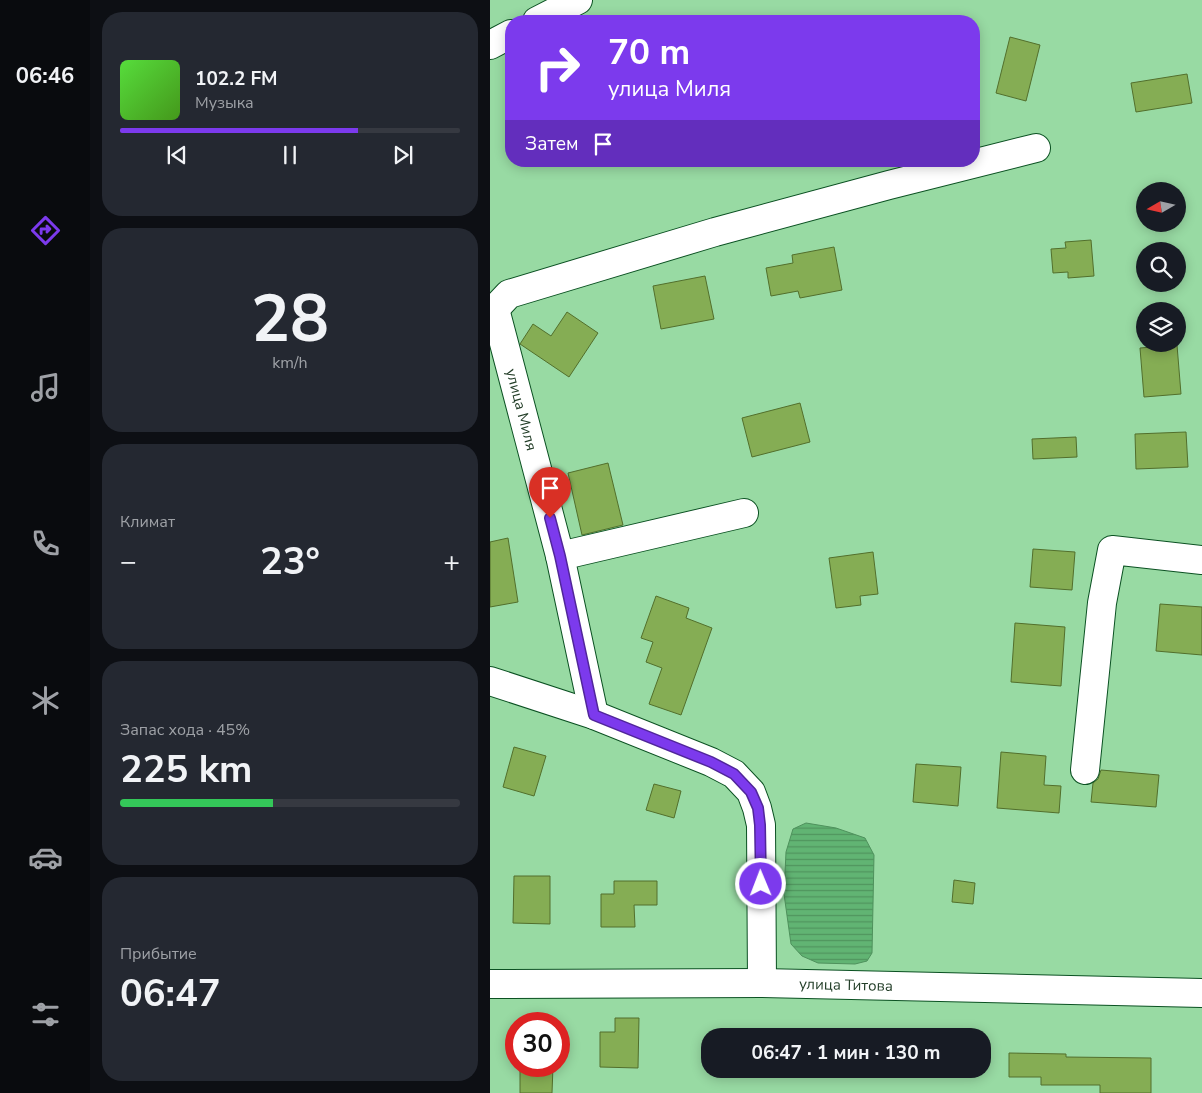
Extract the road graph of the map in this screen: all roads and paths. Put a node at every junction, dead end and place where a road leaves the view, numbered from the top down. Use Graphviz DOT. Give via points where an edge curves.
graph roads {
  1 [pos="576,0"];
  2 [pos="548,15"];
  3 [pos="505,37"];
  4 [pos="490,45"];
  5 [pos="1036,148"];
  6 [pos="980,162"];
  7 [pos="961,167"];
  8 [pos="492,309"];
  9 [pos="744,513"];
  10 [pos="560,556"];
  11 [pos="1202,560"];
  12 [pos="490,681"];
  13 [pos="594,715"];
  14 [pos="1085,770"];
  15 [pos="762,983"];
  16 [pos="490,984"];
  17 [pos="1202,992"];
  1 -- 2 [label="street"];
  3 -- 4 [label="street"];
  5 -- 6 [label="street"];
  7 -- 8 [label="street" via="715,232 527,288 509,294"];
  8 -- 10 [label="street, улица Миля"];
  9 -- 10 [label="street"];
  10 -- 13 [label="street, улица Миля"];
  11 -- 14 [label="street" via="1112,550 1102,603"];
  12 -- 13 [label="street"];
  13 -- 15 [label="street" via="711,762 734,774 751,792 758,808 760,825"];
  15 -- 16 [label="street, улица Титова"];
  15 -- 17 [label="street, улица Титова"];
}
